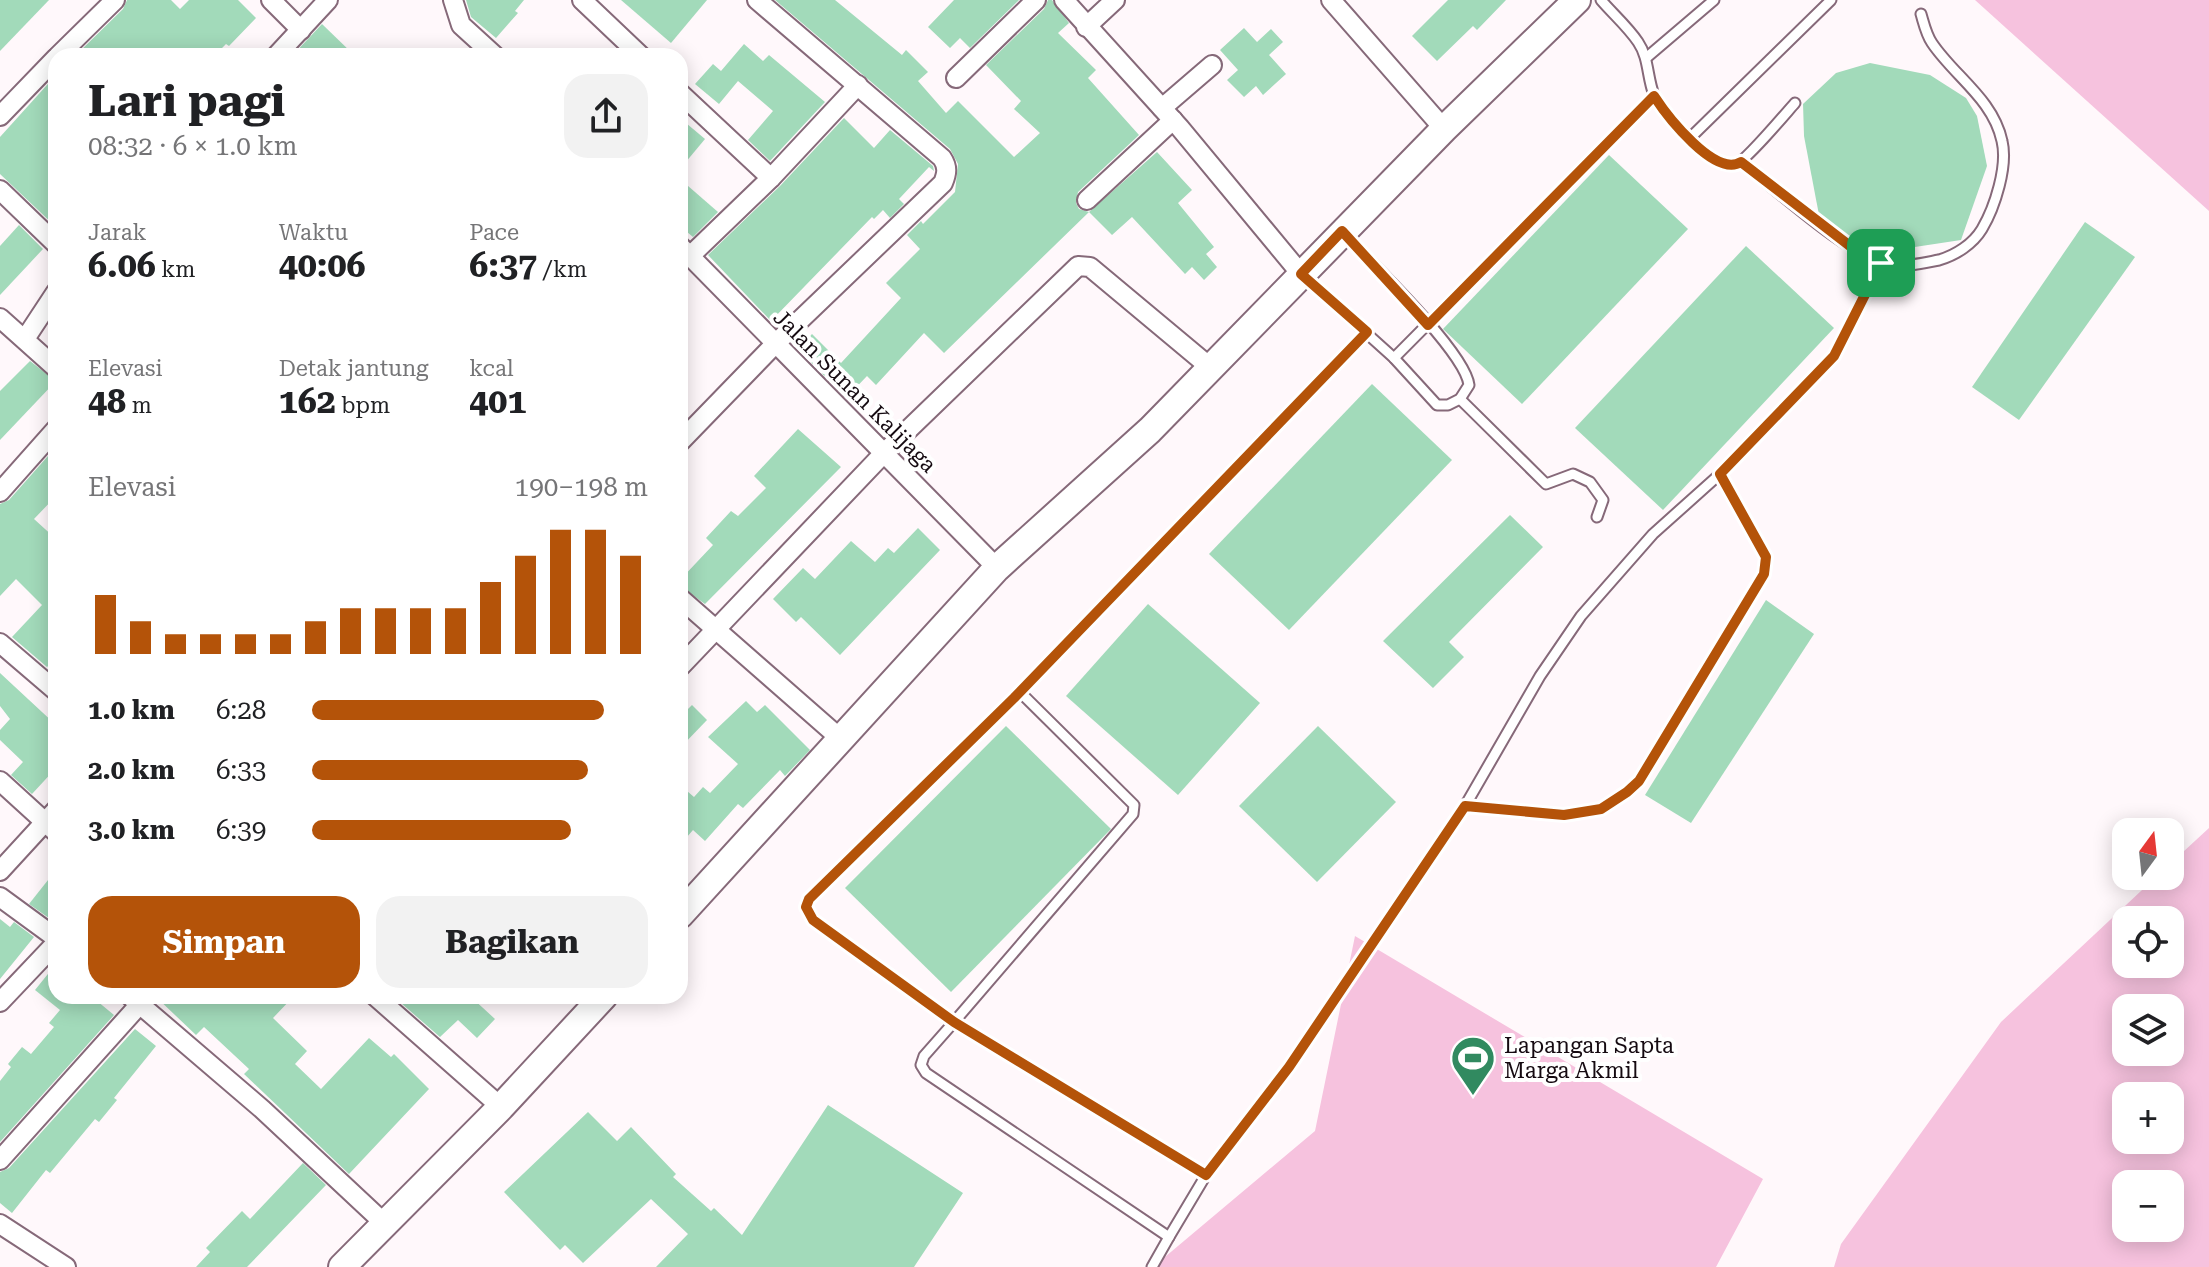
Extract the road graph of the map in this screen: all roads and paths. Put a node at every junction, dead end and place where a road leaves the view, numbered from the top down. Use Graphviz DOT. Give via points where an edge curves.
graph roads {
  1 [pos="115,0"];
  2 [pos="271,0"];
  3 [pos="328,0"];
  4 [pos="453,0"];
  5 [pos="582,0"];
  6 [pos="757,0"];
  7 [pos="1036,0"];
  8 [pos="1064,0"];
  9 [pos="1115,0"];
  10 [pos="1331,0"];
  11 [pos="1601,0"];
  12 [pos="1714,0"];
  13 [pos="1831,0"];
  14 [pos="1568,3"];
  15 [pos="1921,14"];
  16 [pos="1086,27"];
  17 [pos="301,30"];
  18 [pos="66,48"];
  19 [pos="284,48"];
  20 [pos="486,48"];
  21 [pos="633,48"];
  22 [pos="1646,58"];
  23 [pos="1212,65"];
  24 [pos="48,66"];
  25 [pos="956,78"];
  26 [pos="858,85"];
  27 [pos="1654,96"];
  28 [pos="688,100"];
  29 [pos="1795,103"];
  30 [pos="1167,114"];
  31 [pos="0,116"];
  32 [pos="1444,129"];
  33 [pos="1690,138"];
  34 [pos="1741,162"];
  35 [pos="771,178"];
  36 [pos="0,190"];
  37 [pos="1087,200"];
  38 [pos="1342,231"];
  39 [pos="48,236"];
  40 [pos="688,249"];
  41 [pos="688,256"];
  42 [pos="1881,263"];
  43 [pos="1301,274"];
  44 [pos="48,304"];
  45 [pos="0,318"];
  46 [pos="1428,325"];
  47 [pos="1367,332"];
  48 [pos="25,339"];
  49 [pos="774,345"];
  50 [pos="1394,358"];
  51 [pos="48,361"];
  52 [pos="1211,368"];
  53 [pos="1460,399"];
  54 [pos="688,434"];
  55 [pos="48,438"];
  56 [pos="884,453"];
  57 [pos="1720,474"];
  58 [pos="0,492"];
  59 [pos="1597,517"];
  60 [pos="997,568"];
  61 [pos="688,605"];
  62 [pos="714,629"];
  63 [pos="0,643"];
  64 [pos="688,658"];
  65 [pos="48,684"];
  66 [pos="1020,692"];
  67 [pos="842,740"];
  68 [pos="0,781"];
  69 [pos="1465,806"];
  70 [pos="48,817"];
  71 [pos="48,826"];
  72 [pos="0,871"];
  73 [pos="0,897"];
  74 [pos="688,906"];
  75 [pos="48,934"];
  76 [pos="48,949"];
  77 [pos="0,1002"];
  78 [pos="132,1004"];
  79 [pos="140,1004"];
  80 [pos="384,1004"];
  81 [pos="597,1004"];
  82 [pos="954,1022"];
  83 [pos="501,1107"];
  84 [pos="0,1160"];
  85 [pos="1206,1175"];
  86 [pos="384,1223"];
  87 [pos="0,1224"];
  88 [pos="1169,1237"];
  89 [pos="66,1267"];
  90 [pos="342,1267"];
  91 [pos="1152,1267"];
  1 -- 18 [label="street"];
  2 -- 17 [label="street"];
  3 -- 17 [label="street"];
  4 -- 20 [label="street" via="461,25"];
  5 -- 21 [label="street"];
  6 -- 26 [label="street"];
  7 -- 25 [label="street"];
  8 -- 16 [label="street"];
  9 -- 16 [label="street"];
  10 -- 32 [label="street"];
  11 -- 22 [label="lane"];
  12 -- 22 [label="lane"];
  13 -- 33 [label="lane"];
  14 -- 32 [label="main road"];
  15 -- 42 [label="lane" via="1932,43 1975,91 1996,125 2003,146 2001,167 1986,223 1970,244 1919,264"];
  16 -- 30 [label="street"];
  17 -- 19 [label="street"];
  22 -- 27 [label="lane"];
  23 -- 30 [label="street"];
  24 -- 31 [label="street"];
  26 -- 35 [label="street"];
  26 -- 49 [label="street" via="942,158 946,176"];
  27 -- 33 [label="lane"];
  27 -- 46 [label="lane"];
  28 -- 35 [label="street"];
  29 -- 34 [label="lane"];
  30 -- 37 [label="street"];
  30 -- 43 [label="street"];
  32 -- 38 [label="main road"];
  33 -- 34 [label="lane" via="1724,165"];
  34 -- 42 [label="lane" via="1850,246"];
  35 -- 40 [label="street"];
  36 -- 39 [label="street"];
  38 -- 43 [label="main road"];
  38 -- 46 [label="lane"];
  41 -- 49 [label="street, Jalan Sunan Kalijaga"];
  42 -- 57 [label="lane" via="1834,356"];
  43 -- 47 [label="lane"];
  43 -- 52 [label="main road"];
  44 -- 48 [label="street"];
  45 -- 48 [label="street"];
  46 -- 50 [label="lane"];
  46 -- 53 [label="lane" via="1468,377"];
  47 -- 50 [label="lane"];
  47 -- 66 [label="lane"];
  48 -- 51 [label="street"];
  49 -- 54 [label="street"];
  49 -- 56 [label="street, Jalan Sunan Kalijaga"];
  50 -- 53 [label="lane" via="1437,405"];
  52 -- 56 [label="street" via="1090,267 1078,266"];
  52 -- 60 [label="main road"];
  53 -- 59 [label="lane" via="1546,484 1573,474 1590,482 1603,500"];
  55 -- 58 [label="street"];
  56 -- 60 [label="street, Jalan Sunan Kalijaga"];
  56 -- 62 [label="street"];
  57 -- 69 [label="lane" via="1653,534 1581,616"];
  57 -- 69 [label="lane" via="1766,557 1764,574 1639,781 1601,809 1564,815"];
  60 -- 67 [label="main road"];
  61 -- 62 [label="street"];
  62 -- 64 [label="street"];
  62 -- 67 [label="street"];
  63 -- 65 [label="street"];
  66 -- 82 [label="lane" via="1134,805 1133,814"];
  66 -- 82 [label="lane" via="806,907 813,920"];
  67 -- 74 [label="main road"];
  68 -- 70 [label="street"];
  69 -- 85 [label="lane" via="1289,1067"];
  71 -- 72 [label="street"];
  73 -- 75 [label="street"];
  76 -- 77 [label="street"];
  78 -- 84 [label="street"];
  79 -- 86 [label="street"];
  80 -- 83 [label="street"];
  81 -- 83 [label="main road"];
  82 -- 85 [label="lane"];
  82 -- 88 [label="lane" via="924,1056 921,1065 926,1073"];
  83 -- 86 [label="main road"];
  85 -- 88 [label="lane"];
  86 -- 90 [label="main road"];
  87 -- 89 [label="street"];
  88 -- 91 [label="lane"];
}
